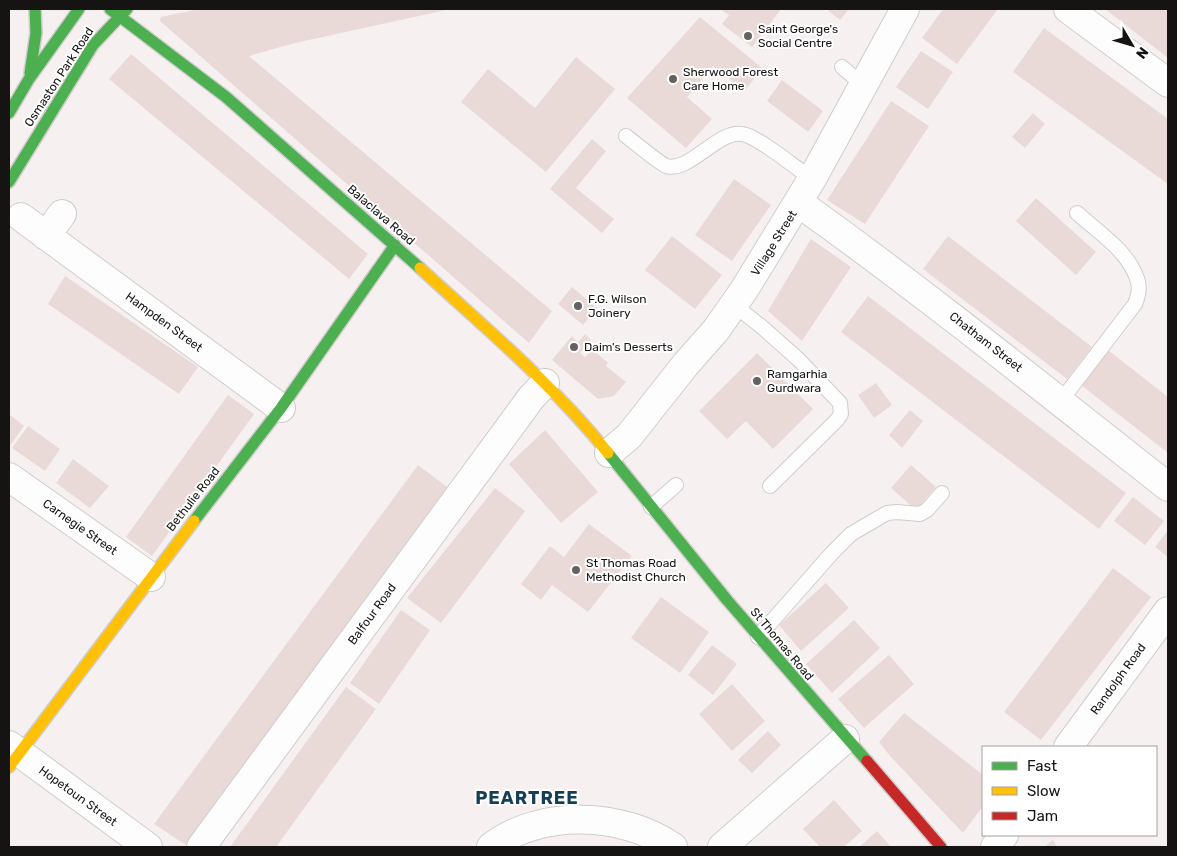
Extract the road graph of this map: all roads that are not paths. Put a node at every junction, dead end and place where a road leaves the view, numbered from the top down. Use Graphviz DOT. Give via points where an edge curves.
graph roads {
  1 [pos="34,9"];
  2 [pos="79,9"];
  3 [pos="905,9"];
  4 [pos="1068,9"];
  5 [pos="119,11"];
  6 [pos="842,67"];
  7 [pos="29,80"];
  8 [pos="1168,83"];
  9 [pos="864,86"];
  10 [pos="9,113"];
  11 [pos="626,136"];
  12 [pos="812,179"];
  13 [pos="9,182"];
  14 [pos="799,203"];
  15 [pos="1077,213"];
  16 [pos="21,218"];
  17 [pos="394,245"];
  18 [pos="734,306"];
  19 [pos="545,383"];
  20 [pos="1060,402"];
  21 [pos="281,408"];
  22 [pos="610,453"];
  23 [pos="9,476"];
  24 [pos="676,486"];
  25 [pos="770,486"];
  26 [pos="1168,487"];
  27 [pos="942,493"];
  28 [pos="652,507"];
  29 [pos="151,577"];
  30 [pos="1168,611"];
  31 [pos="758,637"];
  32 [pos="845,739"];
  33 [pos="1069,746"];
  34 [pos="12,754"];
  35 [pos="1003,836"];
  36 [pos="148,847"];
  37 [pos="201,847"];
  38 [pos="491,847"];
  39 [pos="673,847"];
  40 [pos="722,847"];
  41 [pos="941,847"];
  42 [pos="995,847"];
  1 -- 7 [label="main road" via="35,44"];
  2 -- 7 [label="main road, Osmaston Park Road"];
  3 -- 9 [label="street, Village Street"];
  4 -- 8 [label="street"];
  5 -- 13 [label="main road, Osmaston Park Road" via="93,45"];
  5 -- 17 [label="main road, Balaclava Road" via="226,97"];
  6 -- 9 [label="lane"];
  7 -- 10 [label="main road, Osmaston Park Road"];
  9 -- 12 [label="street, Village Street"];
  11 -- 12 [label="lane" via="666,166 680,165 723,138 740,133 753,138"];
  12 -- 14 [label="street, Village Street"];
  14 -- 18 [label="street, Village Street"];
  14 -- 20 [label="street, Chatham Street" via="879,260"];
  15 -- 20 [label="lane" via="1120,251 1139,283 1135,304"];
  16 -- 21 [label="street, Hampden Street" via="54,225"];
  17 -- 19 [label="main road, Balaclava Road"];
  17 -- 21 [label="main road, Bethulie Road"];
  18 -- 22 [label="street, Village Street" via="629,436"];
  18 -- 25 [label="lane" via="799,360 840,403 837,420"];
  19 -- 22 [label="main road, Balaclava Road"];
  19 -- 37 [label="street, Balfour Road"];
  20 -- 26 [label="street, Chatham Street"];
  21 -- 29 [label="main road, Bethulie Road"];
  22 -- 28 [label="main road, St Thomas Road"];
  23 -- 29 [label="street, Carnegie Street"];
  24 -- 28 [label="lane"];
  27 -- 31 [label="lane" via="920,514 887,514 851,534"];
  28 -- 31 [label="main road, St Thomas Road"];
  29 -- 34 [label="main road, Bethulie Road"];
  30 -- 33 [label="street, Randolph Road"];
  31 -- 32 [label="main road, St Thomas Road"];
  32 -- 40 [label="street"];
  32 -- 41 [label="main road, St Thomas Road"];
  34 -- 36 [label="street, Hopetoun Street"];
  35 -- 42 [label="street"];
  38 -- 39 [label="street" via="542,823 578,820 623,826"];
}
